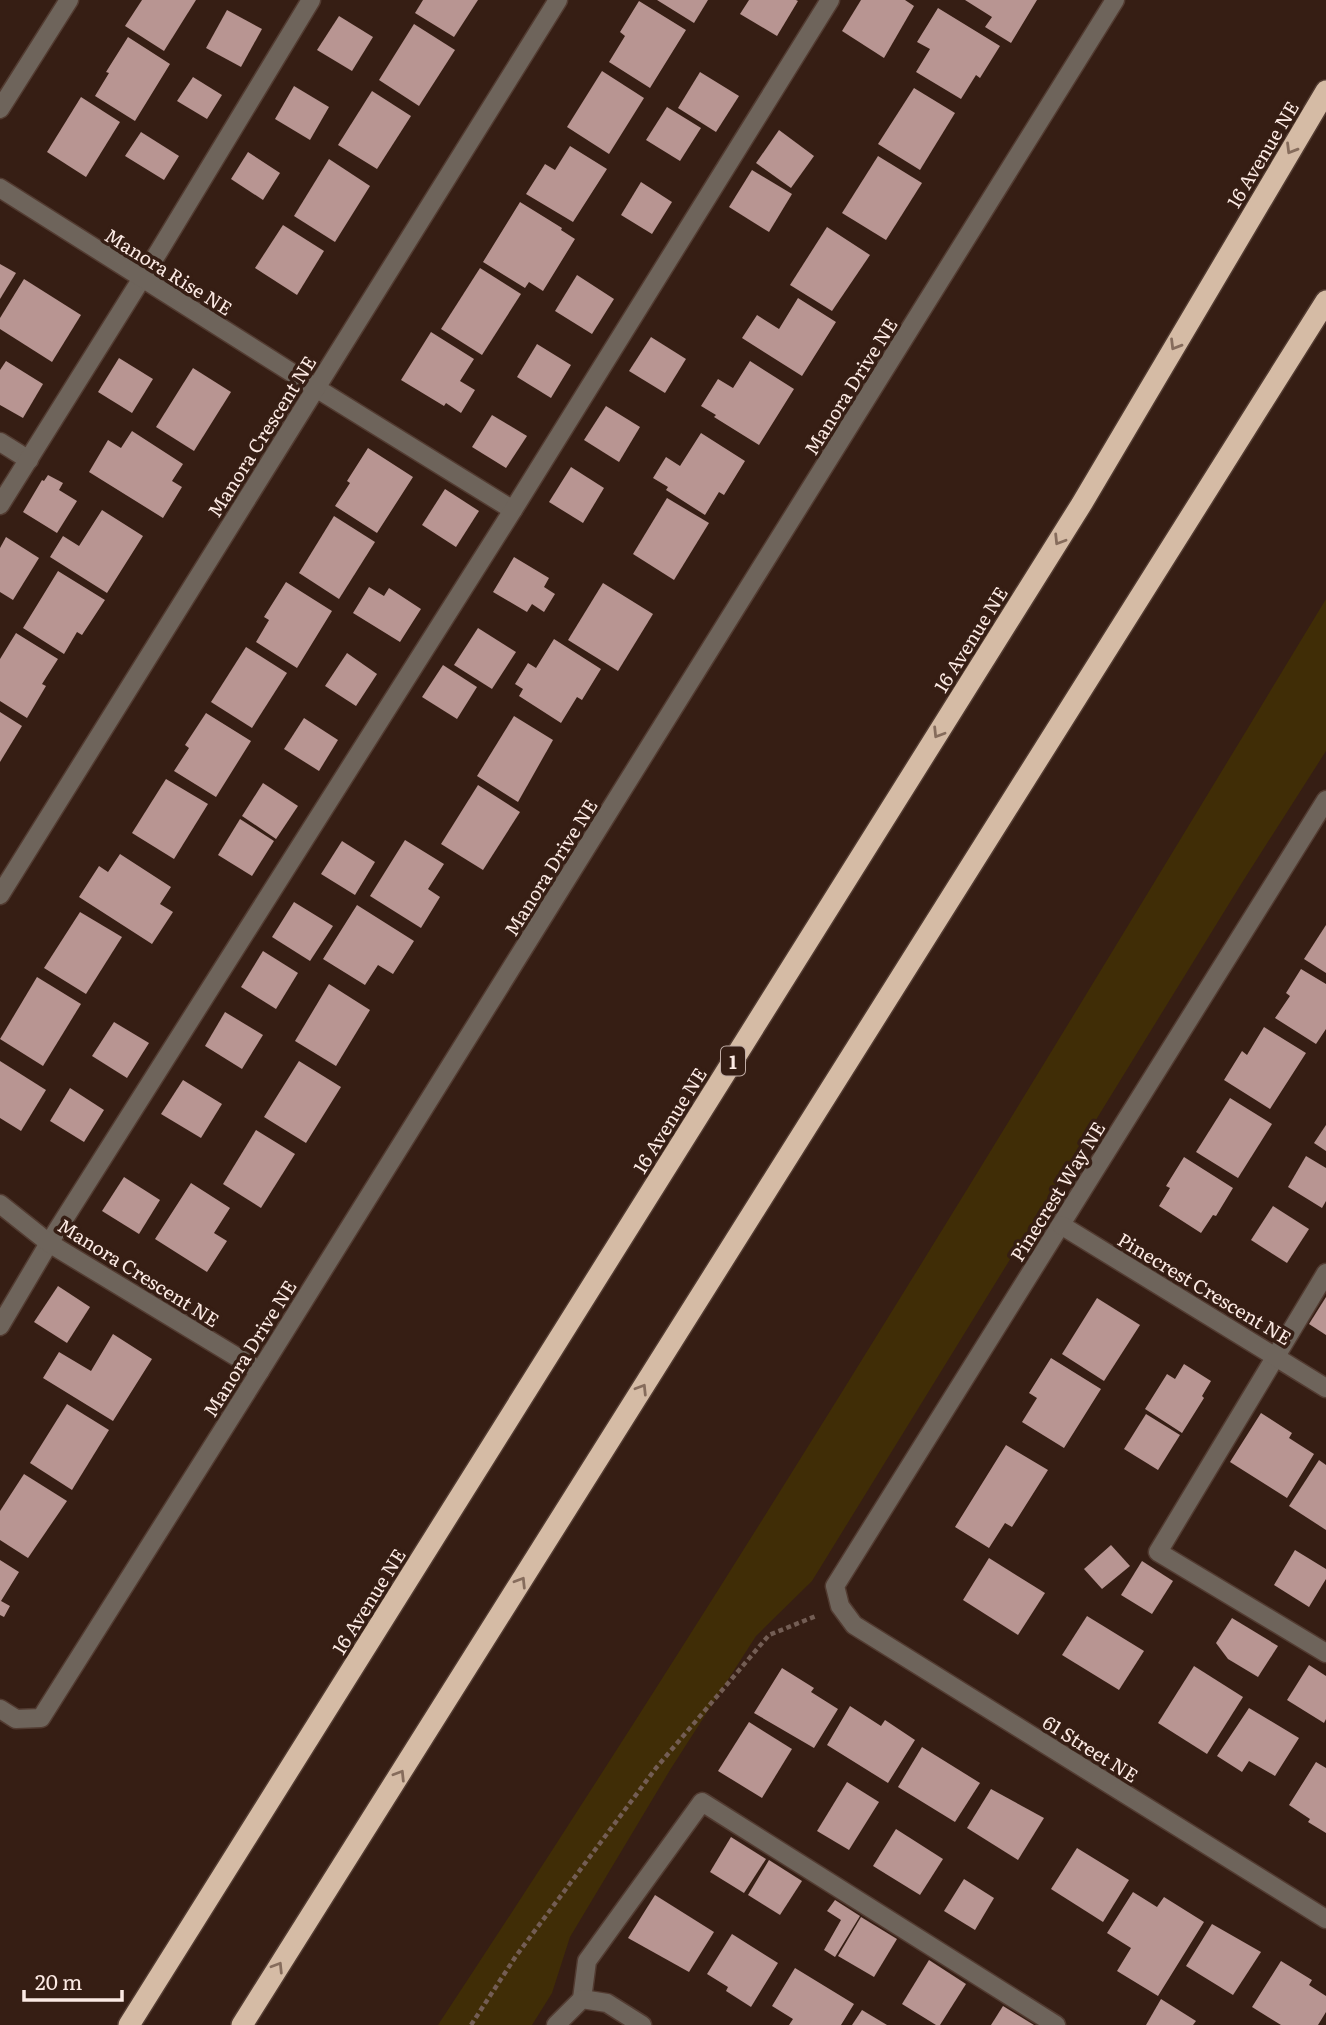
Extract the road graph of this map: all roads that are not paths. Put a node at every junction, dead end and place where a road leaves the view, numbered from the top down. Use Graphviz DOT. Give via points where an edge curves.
graph roads {
  1 [pos="69,0"];
  2 [pos="311,0"];
  3 [pos="558,0"];
  4 [pos="830,0"];
  5 [pos="1115,0"];
  6 [pos="1326,91"];
  7 [pos="0,109"];
  8 [pos="0,188"];
  9 [pos="141,279"];
  10 [pos="1326,301"];
  11 [pos="316,388"];
  12 [pos="0,442"];
  13 [pos="29,460"];
  14 [pos="0,505"];
  15 [pos="513,510"];
  16 [pos="1326,800"];
  17 [pos="0,895"];
  18 [pos="0,1204"];
  19 [pos="1061,1225"];
  20 [pos="49,1243"];
  21 [pos="1326,1273"];
  22 [pos="0,1326"];
  23 [pos="1276,1355"];
  24 [pos="260,1371"];
  25 [pos="1326,1388"];
  26 [pos="840,1606"];
  27 [pos="1326,1653"];
  28 [pos="0,1709"];
  29 [pos="1326,1919"];
  30 [pos="582,1999"];
  31 [pos="130,2025"];
  32 [pos="242,2025"];
  33 [pos="556,2025"];
  34 [pos="642,2025"];
  35 [pos="1056,2025"];
  1 -- 7 [label="street"];
  2 -- 9 [label="street"];
  3 -- 11 [label="street, Manora Crescent NE"];
  4 -- 15 [label="street"];
  5 -- 24 [label="street, Manora Drive NE"];
  6 -- 31 [label="highway, 16 Avenue NE / 1, one-way" via="1081,505"];
  8 -- 9 [label="street, Manora Rise NE"];
  9 -- 11 [label="street, Manora Rise NE"];
  9 -- 13 [label="street"];
  32 -- 10 [label="highway, one-way"];
  11 -- 15 [label="street, Manora Rise NE"];
  11 -- 17 [label="street, Manora Crescent NE"];
  12 -- 13 [label="street"];
  13 -- 14 [label="street"];
  15 -- 20 [label="street"];
  16 -- 19 [label="street, Pinecrest Way NE"];
  18 -- 20 [label="street, Manora Crescent NE"];
  19 -- 23 [label="street, Pinecrest Crescent NE"];
  19 -- 26 [label="street, Pinecrest Way NE" via="835,1586"];
  20 -- 22 [label="street"];
  20 -- 24 [label="street, Manora Crescent NE"];
  21 -- 23 [label="street"];
  23 -- 25 [label="street, Pinecrest Crescent NE"];
  23 -- 27 [label="street" via="1158,1552"];
  24 -- 28 [label="street, Manora Drive NE" via="41,1718 16,1719"];
  26 -- 29 [label="street, 61 Street NE" via="854,1625"];
  30 -- 33 [label="street"];
  30 -- 34 [label="street" via="607,2003"];
  30 -- 35 [label="street" via="587,1961 702,1802"];
}
